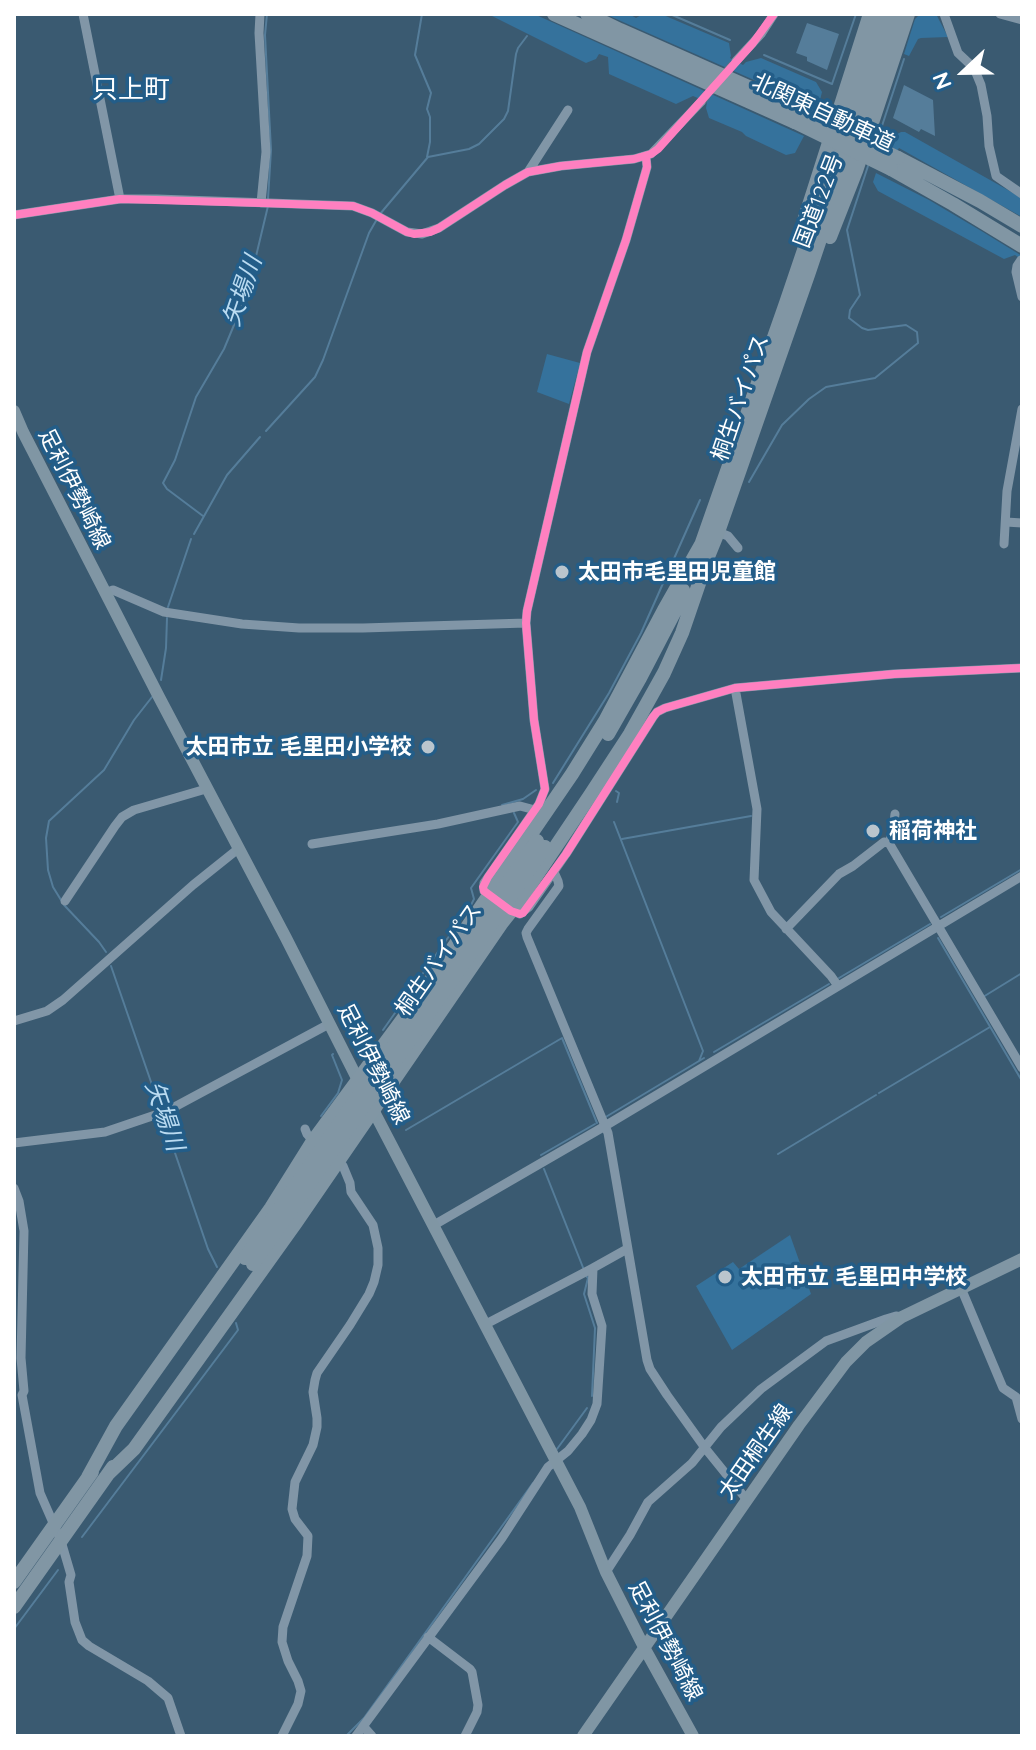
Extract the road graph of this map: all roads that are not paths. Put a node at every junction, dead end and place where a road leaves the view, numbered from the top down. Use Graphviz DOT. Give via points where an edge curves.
graph roads {
  1 [pos="83,14"];
  2 [pos="260,14"];
  3 [pos="554,14"];
  4 [pos="587,14"];
  5 [pos="774,14"];
  6 [pos="870,14"];
  7 [pos="884,14"];
  8 [pos="896,14"];
  9 [pos="908,14"];
  10 [pos="944,14"];
  11 [pos="1000,14"];
  12 [pos="1022,20"];
  13 [pos="736,61"];
  14 [pos="701,102"];
  15 [pos="568,110"];
  16 [pos="798,116"];
  17 [pos="646,157"];
  18 [pos="895,163"];
  19 [pos="528,172"];
  20 [pos="1022,194"];
  21 [pos="120,199"];
  22 [pos="261,203"];
  23 [pos="14,215"];
  24 [pos="1022,226"];
  25 [pos="1021,253"];
  26 [pos="1022,297"];
  27 [pos="791,306"];
  28 [pos="1022,409"];
  29 [pos="14,411"];
  30 [pos="1006,522"];
  31 [pos="1022,523"];
  32 [pos="718,532"];
  33 [pos="702,543"];
  34 [pos="1004,544"];
  35 [pos="738,548"];
  36 [pos="706,563"];
  37 [pos="105,593"];
  38 [pos="526,623"];
  39 [pos="1022,668"];
  40 [pos="735,688"];
  41 [pos="206,789"];
  42 [pos="535,810"];
  43 [pos="895,814"];
  44 [pos="889,843"];
  45 [pos="312,844"];
  46 [pos="541,844"];
  47 [pos="238,849"];
  48 [pos="554,872"];
  49 [pos="1022,876"];
  50 [pos="489,895"];
  51 [pos="65,901"];
  52 [pos="511,911"];
  53 [pos="938,926"];
  54 [pos="786,929"];
  55 [pos="838,986"];
  56 [pos="14,1021"];
  57 [pos="329,1024"];
  58 [pos="1022,1068"];
  59 [pos="358,1079"];
  60 [pos="373,1110"];
  61 [pos="603,1121"];
  62 [pos="309,1135"];
  63 [pos="14,1143"];
  64 [pos="338,1160"];
  65 [pos="14,1188"];
  66 [pos="434,1225"];
  67 [pos="627,1249"];
  68 [pos="1022,1259"];
  69 [pos="249,1261"];
  70 [pos="587,1271"];
  71 [pos="961,1288"];
  72 [pos="902,1317"];
  73 [pos="486,1324"];
  74 [pos="18,1394"];
  75 [pos="1022,1419"];
  76 [pos="705,1448"];
  77 [pos="555,1461"];
  78 [pos="109,1473"];
  79 [pos="88,1477"];
  80 [pos="747,1500"];
  81 [pos="54,1526"];
  82 [pos="61,1541"];
  83 [pos="606,1572"];
  84 [pos="14,1582"];
  85 [pos="14,1607"];
  86 [pos="428,1637"];
  87 [pos="644,1648"];
  88 [pos="364,1727"];
  89 [pos="181,1736"];
  90 [pos="282,1736"];
  91 [pos="356,1736"];
  92 [pos="372,1736"];
  93 [pos="465,1736"];
  94 [pos="583,1736"];
  95 [pos="693,1736"];
  1 -- 21 [label="street"];
  2 -- 22 [label="street" via="266,152"];
  3 -- 16 [label="highway, 北関東自動車道"];
  4 -- 16 [label="highway, 北関東自動車道"];
  5 -- 13 [label="street"];
  6 -- 27 [label="highway" via="789,271"];
  7 -- 27 [label="highway, 桐生バイパス"];
  8 -- 27 [label="highway, 桐生バイパス"];
  9 -- 27 [label="highway, 国道122号" via="845,201 815,271"];
  10 -- 20 [label="street" via="958,53 974,68 981,85 996,176"];
  11 -- 12 [label="street"];
  14 -- 17 [label="street"];
  15 -- 19 [label="street"];
  16 -- 18 [label="highway, 北関東自動車道, bridge"];
  17 -- 19 [label="street"];
  17 -- 38 [label="street" via="626,240 587,352"];
  18 -- 24 [label="highway, 北関東自動車道"];
  18 -- 25 [label="highway, 北関東自動車道"];
  19 -- 22 [label="street" via="422,234 353,206"];
  21 -- 22 [label="street"];
  21 -- 23 [label="street"];
  25 -- 26 [label="street" via="1016,272"];
  27 -- 32 [label="highway, 桐生バイパス"];
  27 -- 33 [label="highway, 桐生バイパス"];
  28 -- 30 [label="street"];
  29 -- 37 [label="main road, 足利伊勢崎線"];
  30 -- 31 [label="street"];
  30 -- 34 [label="street"];
  32 -- 35 [label="street"];
  32 -- 36 [label="highway, 桐生バイパス"];
  33 -- 46 [label="highway, 桐生バイパス" via="676,609 628,701"];
  33 -- 50 [label="highway" via="605,721"];
  36 -- 46 [label="highway, 桐生バイパス" via="630,717"];
  36 -- 52 [label="highway" via="682,633 630,734"];
  37 -- 38 [label="street" via="113,590 168,613 242,624 299,628"];
  37 -- 41 [label="main road, 足利伊勢崎線"];
  38 -- 42 [label="street" via="545,789"];
  39 -- 40 [label="street"];
  40 -- 48 [label="street" via="657,712"];
  40 -- 54 [label="street" via="757,809 754,880"];
  41 -- 47 [label="main road, 足利伊勢崎線"];
  41 -- 51 [label="street" via="127,814"];
  42 -- 45 [label="street" via="520,806"];
  42 -- 50 [label="street" via="484,883"];
  43 -- 44 [label="street"];
  44 -- 53 [label="street"];
  44 -- 54 [label="street" via="839,874"];
  46 -- 69 [label="highway, 桐生バイパス, bridge"];
  47 -- 56 [label="street" via="63,1000"];
  47 -- 57 [label="main road, 足利伊勢崎線"];
  48 -- 52 [label="street" via="523,913"];
  48 -- 61 [label="street" via="559,886 526,933"];
  49 -- 53 [label="street"];
  50 -- 52 [label="street"];
  50 -- 59 [label="highway"];
  52 -- 60 [label="highway"];
  53 -- 55 [label="street"];
  53 -- 58 [label="street"];
  54 -- 55 [label="street"];
  55 -- 61 [label="street"];
  57 -- 59 [label="main road, 足利伊勢崎線"];
  57 -- 63 [label="street" via="167,1111 105,1132"];
  59 -- 60 [label="main road, 足利伊勢崎線"];
  59 -- 62 [label="highway"];
  60 -- 64 [label="highway"];
  60 -- 66 [label="main road, 足利伊勢崎線"];
  61 -- 66 [label="street"];
  61 -- 67 [label="street"];
  62 -- 64 [label="street"];
  62 -- 79 [label="highway" via="271,1208 116,1426"];
  64 -- 78 [label="highway" via="134,1449"];
  64 -- 90 [label="street" via="373,1225 378,1265 369,1294 315,1380 317,1427 295,1482 292,1509 308,1536 307,1556 282,1642 301,1691"];
  65 -- 74 [label="street" via="24,1231 24,1391"];
  66 -- 73 [label="main road, 足利伊勢崎線"];
  67 -- 70 [label="street"];
  67 -- 76 [label="street" via="650,1369"];
  68 -- 71 [label="main road, 太田桐生線"];
  69 -- 78 [label="highway, 桐生バイパス"];
  69 -- 79 [label="highway, 桐生バイパス"];
  70 -- 73 [label="street"];
  70 -- 77 [label="street" via="602,1326 597,1404 582,1434"];
  71 -- 72 [label="main road, 太田桐生線"];
  71 -- 75 [label="street" via="1003,1388 1016,1397"];
  72 -- 76 [label="street" via="826,1341 761,1389"];
  72 -- 80 [label="main road, 太田桐生線" via="866,1342 838,1371"];
  73 -- 77 [label="main road, 足利伊勢崎線"];
  74 -- 81 [label="street" via="40,1493"];
  76 -- 80 [label="street"];
  76 -- 83 [label="street" via="648,1502"];
  77 -- 83 [label="main road, 足利伊勢崎線"];
  77 -- 86 [label="street"];
  78 -- 82 [label="highway, 桐生バイパス"];
  79 -- 81 [label="highway, 桐生バイパス"];
  80 -- 87 [label="main road, 太田桐生線"];
  81 -- 82 [label="street"];
  81 -- 84 [label="highway, 桐生バイパス"];
  82 -- 85 [label="highway, 桐生バイパス"];
  82 -- 89 [label="street" via="82,1640 168,1698"];
  83 -- 87 [label="main road, 足利伊勢崎線"];
  86 -- 88 [label="street"];
  86 -- 93 [label="street" via="472,1672 478,1705"];
  87 -- 94 [label="main road, 太田桐生線"];
  87 -- 95 [label="main road, 足利伊勢崎線"];
  88 -- 91 [label="street"];
  88 -- 92 [label="street"];
}
